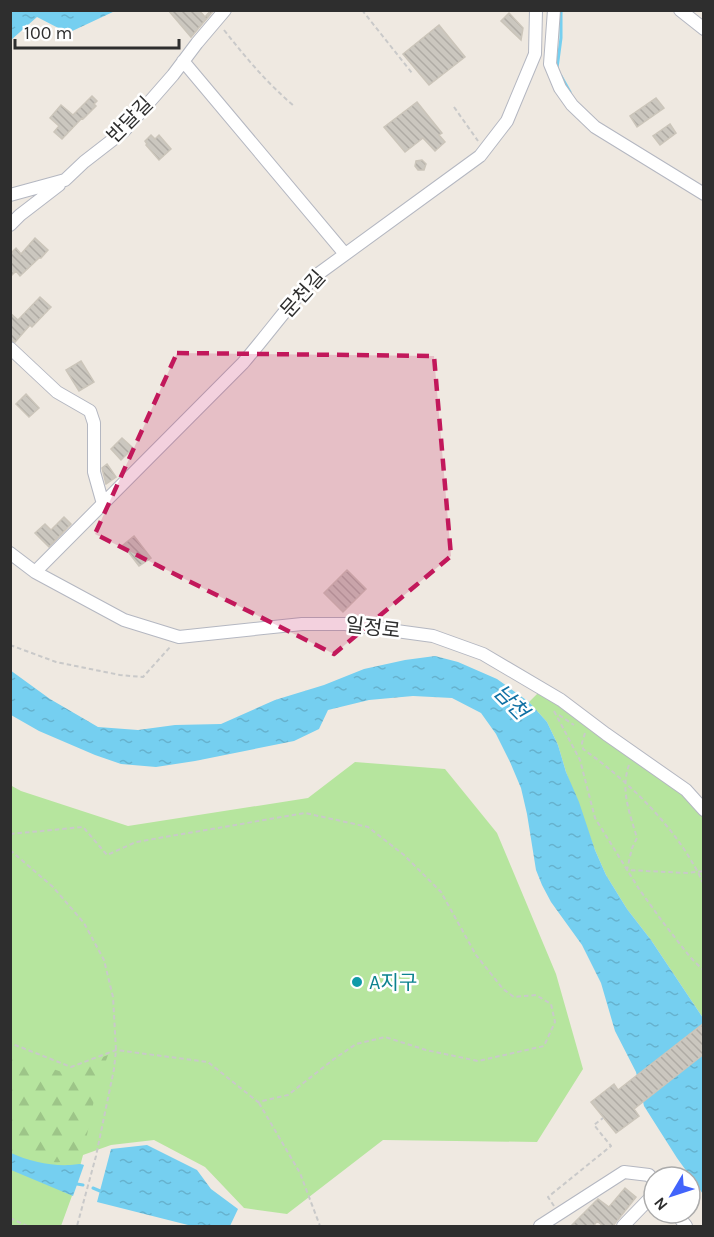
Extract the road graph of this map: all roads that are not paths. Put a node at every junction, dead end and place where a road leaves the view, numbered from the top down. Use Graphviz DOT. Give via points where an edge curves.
graph roads {
  1 [pos="536,10"];
  2 [pos="554,10"];
  3 [pos="680,10"];
  4 [pos="221,15"];
  5 [pos="704,29"];
  6 [pos="183,61"];
  7 [pos="65,180"];
  8 [pos="704,194"];
  9 [pos="10,195"];
  10 [pos="10,225"];
  11 [pos="345,254"];
  12 [pos="10,348"];
  13 [pos="103,504"];
  14 [pos="10,553"];
  15 [pos="35,572"];
  16 [pos="704,810"];
  17 [pos="642,1174"];
  18 [pos="642,1206"];
  19 [pos="541,1226"];
  20 [pos="622,1227"];
  1 -- 11 [label="street, 문천길" via="535,54 507,121 484,151"];
  2 -- 8 [label="street" via="550,64 572,105 595,127"];
  3 -- 5 [label="street"];
  4 -- 6 [label="street, 반달길"];
  6 -- 7 [label="street, 반달길" via="124,131"];
  6 -- 11 [label="street"];
  7 -- 9 [label="street, 반달길"];
  7 -- 10 [label="street"];
  11 -- 13 [label="street, 문천길" via="314,277 243,363"];
  12 -- 13 [label="street" via="57,392 90,411 94,471"];
  13 -- 15 [label="street, 문천길"];
  14 -- 15 [label="street, 일정로"];
  15 -- 16 [label="street, 일정로" via="124,620 179,637 302,624 345,624 433,636 483,654 561,700 686,790"];
  17 -- 19 [label="street" via="624,1172"];
  18 -- 20 [label="street"];
}
